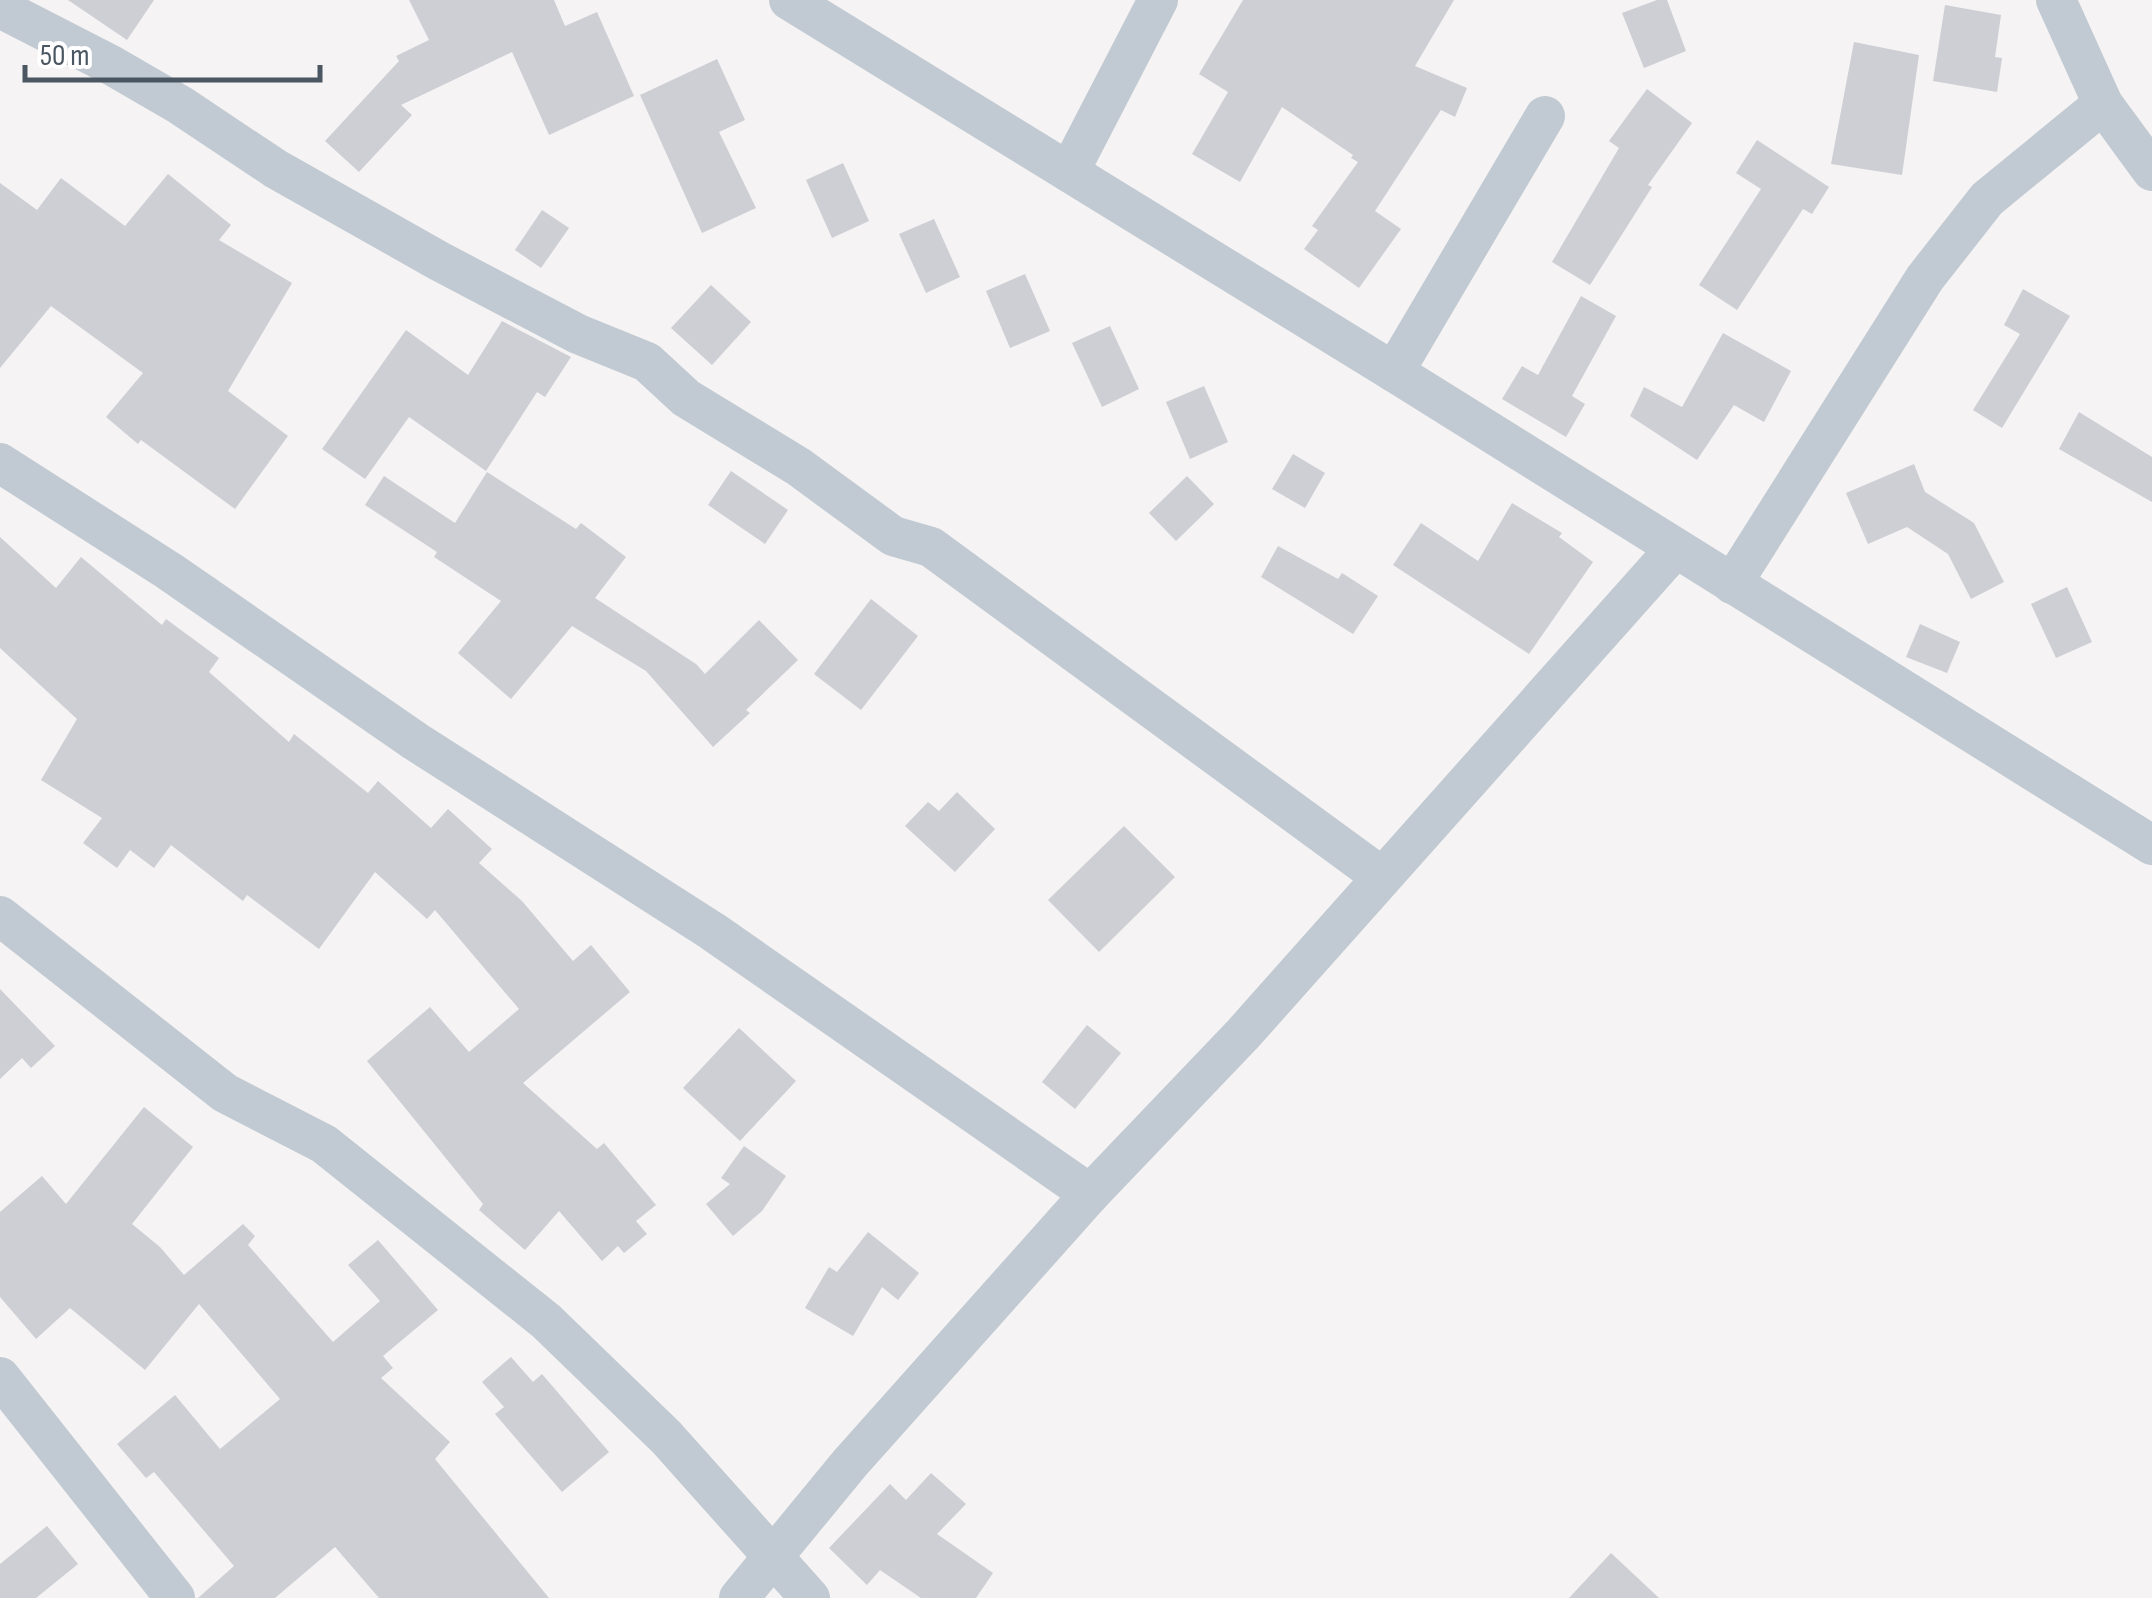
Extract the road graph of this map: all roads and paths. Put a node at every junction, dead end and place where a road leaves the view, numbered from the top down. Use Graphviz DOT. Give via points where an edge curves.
graph roads {
  1 [pos="789,0"];
  2 [pos="1158,0"];
  3 [pos="2056,0"];
  4 [pos="0,8"];
  5 [pos="2102,104"];
  6 [pos="1546,116"];
  7 [pos="2152,171"];
  8 [pos="1069,172"];
  9 [pos="1394,372"];
  10 [pos="0,463"];
  11 [pos="1674,550"];
  12 [pos="1732,584"];
  13 [pos="2152,845"];
  14 [pos="1382,877"];
  15 [pos="0,916"];
  16 [pos="1090,1194"];
  17 [pos="0,1377"];
  18 [pos="771,1556"];
  19 [pos="175,1598"];
  20 [pos="740,1598"];
  21 [pos="810,1598"];
  1 -- 8 [label="street"];
  2 -- 8 [label="street"];
  3 -- 5 [label="street"];
  4 -- 14 [label="street" via="128,75 394,236 578,334 647,362 686,398 892,536 931,548"];
  5 -- 7 [label="street"];
  5 -- 12 [label="street" via="1987,199 1925,278"];
  6 -- 9 [label="street"];
  8 -- 9 [label="street"];
  9 -- 11 [label="street"];
  10 -- 16 [label="street" via="712,931"];
  11 -- 12 [label="street"];
  11 -- 14 [label="street"];
  12 -- 13 [label="street"];
  14 -- 16 [label="street"];
  15 -- 18 [label="street" via="226,1093 324,1144 546,1320 666,1438"];
  16 -- 18 [label="street"];
  17 -- 19 [label="street"];
  18 -- 20 [label="street"];
  18 -- 21 [label="street"];
}
